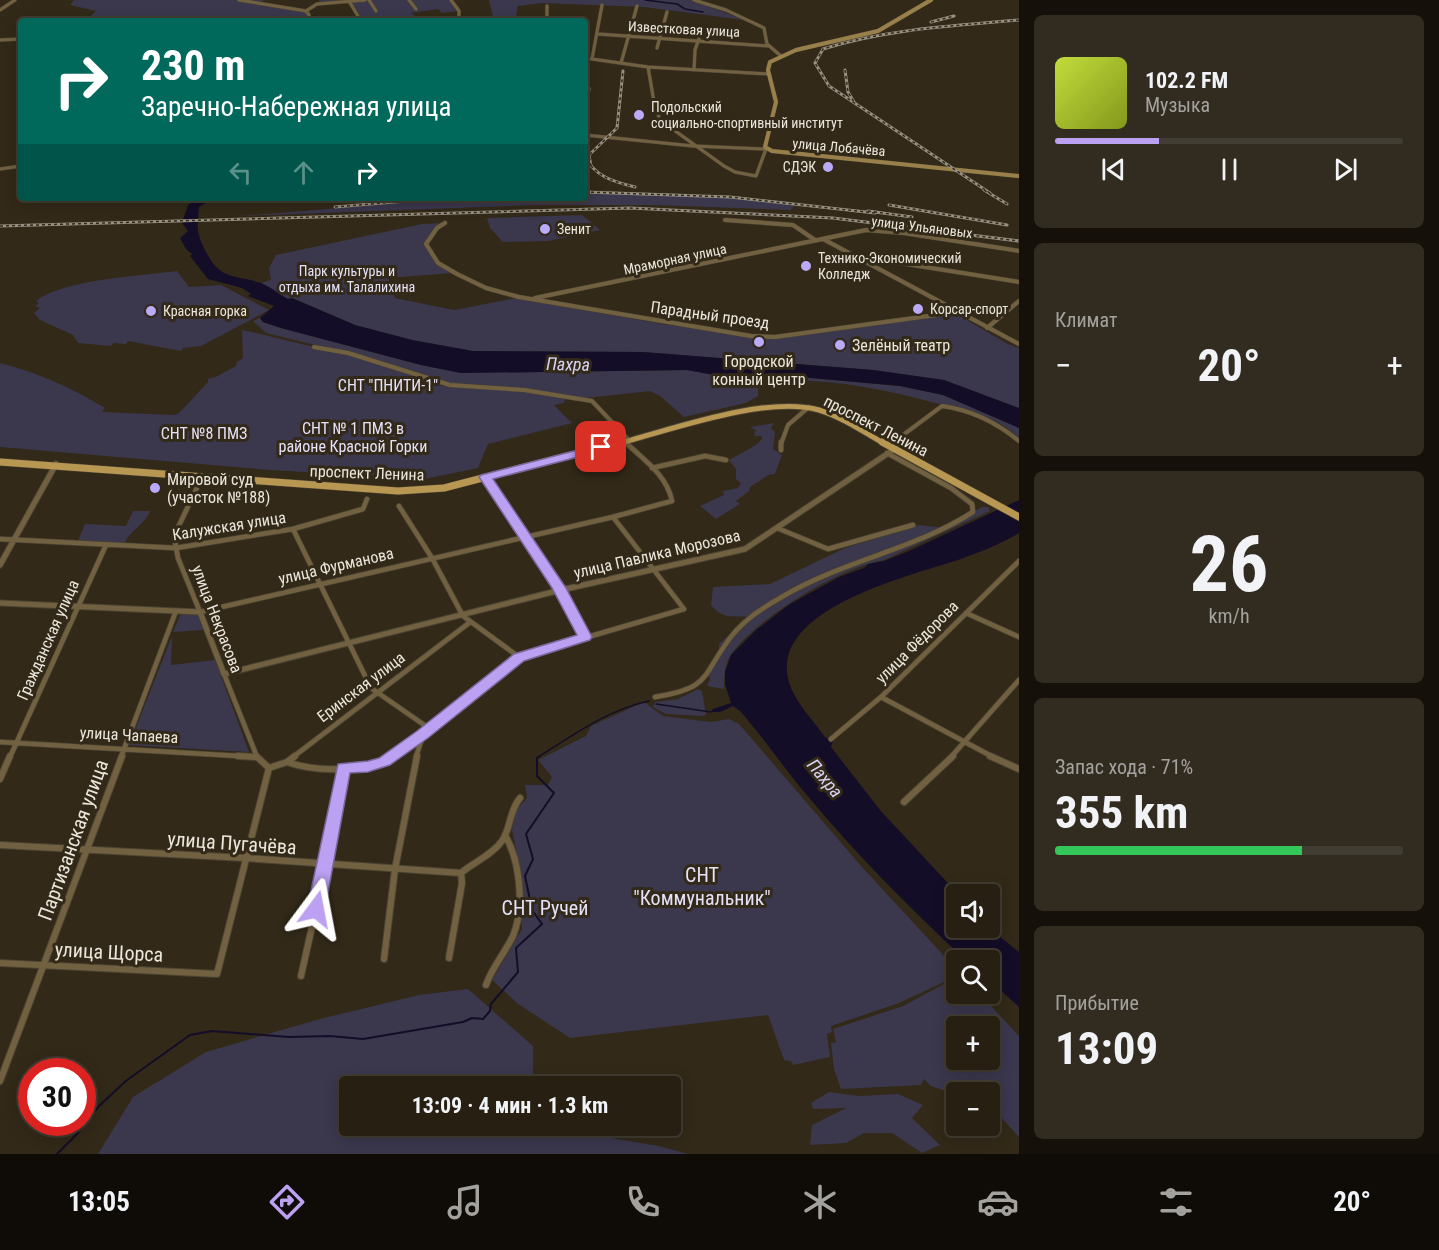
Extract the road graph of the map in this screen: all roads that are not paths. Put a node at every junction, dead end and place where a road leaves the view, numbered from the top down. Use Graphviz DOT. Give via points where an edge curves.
graph roads {
  1 [pos="15,0"];
  2 [pos="239,0"];
  3 [pos="367,0"];
  4 [pos="409,0"];
  5 [pos="451,0"];
  6 [pos="694,0"];
  7 [pos="931,0"];
  8 [pos="349,1"];
  9 [pos="602,5"];
  10 [pos="547,6"];
  11 [pos="637,6"];
  12 [pos="416,9"];
  13 [pos="0,10"];
  14 [pos="306,11"];
  15 [pos="376,11"];
  16 [pos="667,12"];
  17 [pos="308,18"];
  18 [pos="359,18"];
  19 [pos="459,18"];
  20 [pos="547,18"];
  21 [pos="702,30"];
  22 [pos="598,34"];
  23 [pos="630,36"];
  24 [pos="660,38"];
  25 [pos="18,39"];
  26 [pos="0,40"];
  27 [pos="699,40"];
  28 [pos="769,46"];
  29 [pos="657,48"];
  30 [pos="781,56"];
  31 [pos="588,58"];
  32 [pos="592,59"];
  33 [pos="621,63"];
  34 [pos="648,67"];
  35 [pos="694,70"];
  36 [pos="769,74"];
  37 [pos="588,135"];
  38 [pos="693,146"];
  39 [pos="766,149"];
  40 [pos="18,166"];
  41 [pos="0,169"];
  42 [pos="1019,176"];
  43 [pos="725,220"];
  44 [pos="445,224"];
  45 [pos="823,239"];
  46 [pos="815,240"];
  47 [pos="1019,251"];
  48 [pos="853,256"];
  49 [pos="1019,282"];
  50 [pos="531,299"];
  51 [pos="1019,301"];
  52 [pos="958,312"];
  53 [pos="987,328"];
  54 [pos="1019,344"];
  55 [pos="314,348"];
  56 [pos="809,407"];
  57 [pos="626,440"];
  58 [pos="1019,441"];
  59 [pos="892,449"];
  60 [pos="781,450"];
  61 [pos="0,460"];
  62 [pos="726,460"];
  63 [pos="55,465"];
  64 [pos="652,468"];
  65 [pos="202,477"];
  66 [pos="485,477"];
  67 [pos="949,477"];
  68 [pos="367,499"];
  69 [pos="399,506"];
  70 [pos="1019,512"];
  71 [pos="613,517"];
  72 [pos="1019,517"];
  73 [pos="913,525"];
  74 [pos="777,528"];
  75 [pos="292,529"];
  76 [pos="526,536"];
  77 [pos="0,539"];
  78 [pos="13,540"];
  79 [pos="106,545"];
  80 [pos="176,548"];
  81 [pos="432,558"];
  82 [pos="1019,561"];
  83 [pos="0,565"];
  84 [pos="652,569"];
  85 [pos="321,584"];
  86 [pos="561,590"];
  87 [pos="0,603"];
  88 [pos="78,607"];
  89 [pos="176,611"];
  90 [pos="200,612"];
  91 [pos="966,613"];
  92 [pos="463,616"];
  93 [pos="469,622"];
  94 [pos="585,637"];
  95 [pos="1019,637"];
  96 [pos="349,643"];
  97 [pos="519,657"];
  98 [pos="224,674"];
  99 [pos="1019,680"];
  100 [pos="376,692"];
  101 [pos="655,697"];
  102 [pos="881,697"];
  103 [pos="430,729"];
  104 [pos="423,735"];
  105 [pos="831,739"];
  106 [pos="965,741"];
  107 [pos="0,742"];
  108 [pos="16,743"];
  109 [pos="124,748"];
  110 [pos="256,757"];
  111 [pos="287,762"];
  112 [pos="269,768"];
  113 [pos="343,768"];
  114 [pos="1019,769"];
  115 [pos="0,779"];
  116 [pos="520,798"];
  117 [pos="904,802"];
  118 [pos="505,834"];
  119 [pos="0,845"];
  120 [pos="87,850"];
  121 [pos="244,858"];
  122 [pos="326,864"];
  123 [pos="395,869"];
  124 [pos="461,873"];
  125 [pos="449,958"];
  126 [pos="384,959"];
  127 [pos="0,963"];
  128 [pos="45,966"];
  129 [pos="301,976"];
  130 [pos="486,985"];
  131 [pos="0,1059"];
  132 [pos="9,1059"];
  133 [pos="0,1081"];
  1 -- 13 [label="street"];
  2 -- 14 [label="street"];
  3 -- 8 [label="street"];
  3 -- 15 [label="street"];
  4 -- 12 [label="street"];
  5 -- 19 [label="street"];
  6 -- 28 [label="street" via="764,28"];
  7 -- 30 [label="main road" via="878,32"];
  8 -- 14 [label="street" via="317,4"];
  8 -- 18 [label="street"];
  9 -- 22 [label="street"];
  10 -- 20 [label="street"];
  11 -- 23 [label="street"];
  14 -- 17 [label="street"];
  16 -- 24 [label="street"];
  21 -- 27 [label="street"];
  22 -- 23 [label="street, Известковая улица"];
  22 -- 32 [label="street"];
  23 -- 24 [label="street, Известковая улица"];
  23 -- 33 [label="street"];
  24 -- 27 [label="street, Известковая улица"];
  24 -- 29 [label="street"];
  25 -- 26 [label="street"];
  27 -- 28 [label="street, Известковая улица"];
  27 -- 35 [label="street"];
  28 -- 30 [label="street"];
  30 -- 36 [label="main road" via="770,62"];
  31 -- 32 [label="street"];
  32 -- 33 [label="street"];
  33 -- 34 [label="street"];
  34 -- 35 [label="street"];
  34 -- 38 [label="street" via="660,120"];
  35 -- 36 [label="street"];
  36 -- 39 [label="main road" via="776,102"];
  37 -- 38 [label="street, улица Лобачёва"];
  38 -- 39 [label="street, улица Лобачёва"];
  38 -- 39 [label="street" via="735,172 756,176"];
  39 -- 42 [label="main road, улица Лобачёва"];
  40 -- 41 [label="street"];
  43 -- 46 [label="street" via="793,225"];
  44 -- 50 [label="street, Парадный проезд" via="437,228 426,244 438,263 486,288"];
  45 -- 46 [label="street, Мраморная улица"];
  45 -- 47 [label="street, улица Ульяновых" via="882,230"];
  45 -- 48 [label="street"];
  46 -- 50 [label="street, Мраморная улица"];
  48 -- 49 [label="street"];
  48 -- 52 [label="street"];
  50 -- 52 [label="street, Парадный проезд" via="774,337"];
  51 -- 53 [label="street"];
  52 -- 53 [label="street"];
  53 -- 54 [label="street"];
  55 -- 57 [label="street" via="348,353 450,385 524,390 592,401"];
  56 -- 57 [label="main road, проспект Ленина" via="764,406"];
  56 -- 59 [label="main road, проспект Ленина"];
  56 -- 60 [label="street" via="786,425"];
  57 -- 59 [label="main road, проспект Ленина" via="744,407 792,402 828,410"];
  57 -- 63 [label="main road, проспект Ленина" via="421,488 399,489"];
  57 -- 64 [label="street"];
  57 -- 66 [label="main road, проспект Ленина"];
  58 -- 59 [label="street, улица Павлика Морозова" via="980,415 942,406"];
  59 -- 67 [label="main road, проспект Ленина"];
  59 -- 74 [label="street, улица Павлика Морозова"];
  59 -- 101 [label="street" via="972,504 973,512 951,526 807,582 778,599 732,636 697,686"];
  61 -- 63 [label="main road, проспект Ленина"];
  62 -- 64 [label="street" via="705,456"];
  63 -- 65 [label="main road, проспект Ленина"];
  63 -- 78 [label="street"];
  64 -- 71 [label="street, улица Фурманова" via="672,492 672,501"];
  65 -- 66 [label="main road, проспект Ленина" via="398,491 444,488"];
  65 -- 80 [label="street, улица Некрасова" via="174,536"];
  66 -- 76 [label="street"];
  67 -- 70 [label="main road, проспект Ленина"];
  67 -- 72 [label="main road, проспект Ленина"];
  68 -- 75 [label="street, Калужская улица" via="359,512"];
  69 -- 81 [label="street"];
  71 -- 76 [label="street, улица Фурманова"];
  71 -- 84 [label="street"];
  73 -- 74 [label="street" via="828,549"];
  74 -- 84 [label="street, улица Павлика Морозова" via="746,549"];
  75 -- 80 [label="street, Калужская улица"];
  75 -- 85 [label="street"];
  76 -- 81 [label="street, улица Фурманова"];
  76 -- 86 [label="street"];
  77 -- 78 [label="street, Калужская улица"];
  78 -- 79 [label="street, Калужская улица"];
  78 -- 83 [label="street"];
  79 -- 80 [label="street, Калужская улица"];
  79 -- 88 [label="street, Гражданская улица"];
  80 -- 90 [label="street, улица Некрасова"];
  81 -- 85 [label="street, улица Фурманова"];
  81 -- 92 [label="street"];
  82 -- 91 [label="street, улица Фёдорова"];
  84 -- 86 [label="street, улица Павлика Морозова"];
  84 -- 94 [label="street" via="684,609"];
  85 -- 90 [label="street, улица Фурманова"];
  85 -- 96 [label="street"];
  86 -- 92 [label="street, улица Павлика Морозова"];
  86 -- 94 [label="street"];
  87 -- 88 [label="street, улица Фурманова"];
  88 -- 89 [label="street, улица Фурманова"];
  88 -- 108 [label="street, Гражданская улица"];
  89 -- 90 [label="street, улица Фурманова"];
  89 -- 109 [label="street, Партизанская улица"];
  90 -- 98 [label="street, улица Некрасова"];
  91 -- 95 [label="street"];
  91 -- 102 [label="street, улица Фёдорова"];
  92 -- 93 [label="street"];
  92 -- 96 [label="street, улица Павлика Морозова"];
  93 -- 97 [label="street"];
  93 -- 100 [label="street, Еринская улица"];
  94 -- 97 [label="street"];
  96 -- 98 [label="street, улица Павлика Морозова"];
  96 -- 100 [label="street"];
  97 -- 103 [label="street"];
  98 -- 110 [label="street, улица Некрасова"];
  99 -- 106 [label="street"];
  100 -- 103 [label="street"];
  100 -- 111 [label="street, Еринская улица"];
  102 -- 105 [label="street, улица Фёдорова"];
  102 -- 106 [label="street"];
  103 -- 104 [label="street"];
  104 -- 113 [label="street" via="384,761 368,767"];
  104 -- 123 [label="street"];
  106 -- 114 [label="street"];
  106 -- 117 [label="street"];
  107 -- 108 [label="street, улица Чапаева"];
  108 -- 109 [label="street, улица Чапаева"];
  108 -- 115 [label="street, Гражданская улица"];
  109 -- 110 [label="street, улица Чапаева"];
  109 -- 120 [label="street, Партизанская улица"];
  110 -- 112 [label="street, улица Некрасова"];
  111 -- 112 [label="street, Еринская улица"];
  111 -- 113 [label="street"];
  112 -- 121 [label="street"];
  113 -- 122 [label="street"];
  116 -- 118 [label="street" via="511,807"];
  118 -- 124 [label="street" via="486,858"];
  118 -- 130 [label="street" via="515,857 518,891 514,933"];
  119 -- 120 [label="street, улица Пугачёва"];
  120 -- 121 [label="street, улица Пугачёва"];
  120 -- 128 [label="street, Партизанская улица"];
  121 -- 122 [label="street, улица Пугачёва"];
  121 -- 128 [label="street, улица Щорса" via="217,974"];
  122 -- 123 [label="street, улица Пугачёва"];
  122 -- 129 [label="street"];
  123 -- 124 [label="street, улица Пугачёва"];
  123 -- 126 [label="street"];
  124 -- 125 [label="street"];
  127 -- 128 [label="street, улица Щорса"];
  128 -- 132 [label="street, Партизанская улица"];
  131 -- 132 [label="street"];
  132 -- 133 [label="street, Партизанская улица"];
}
